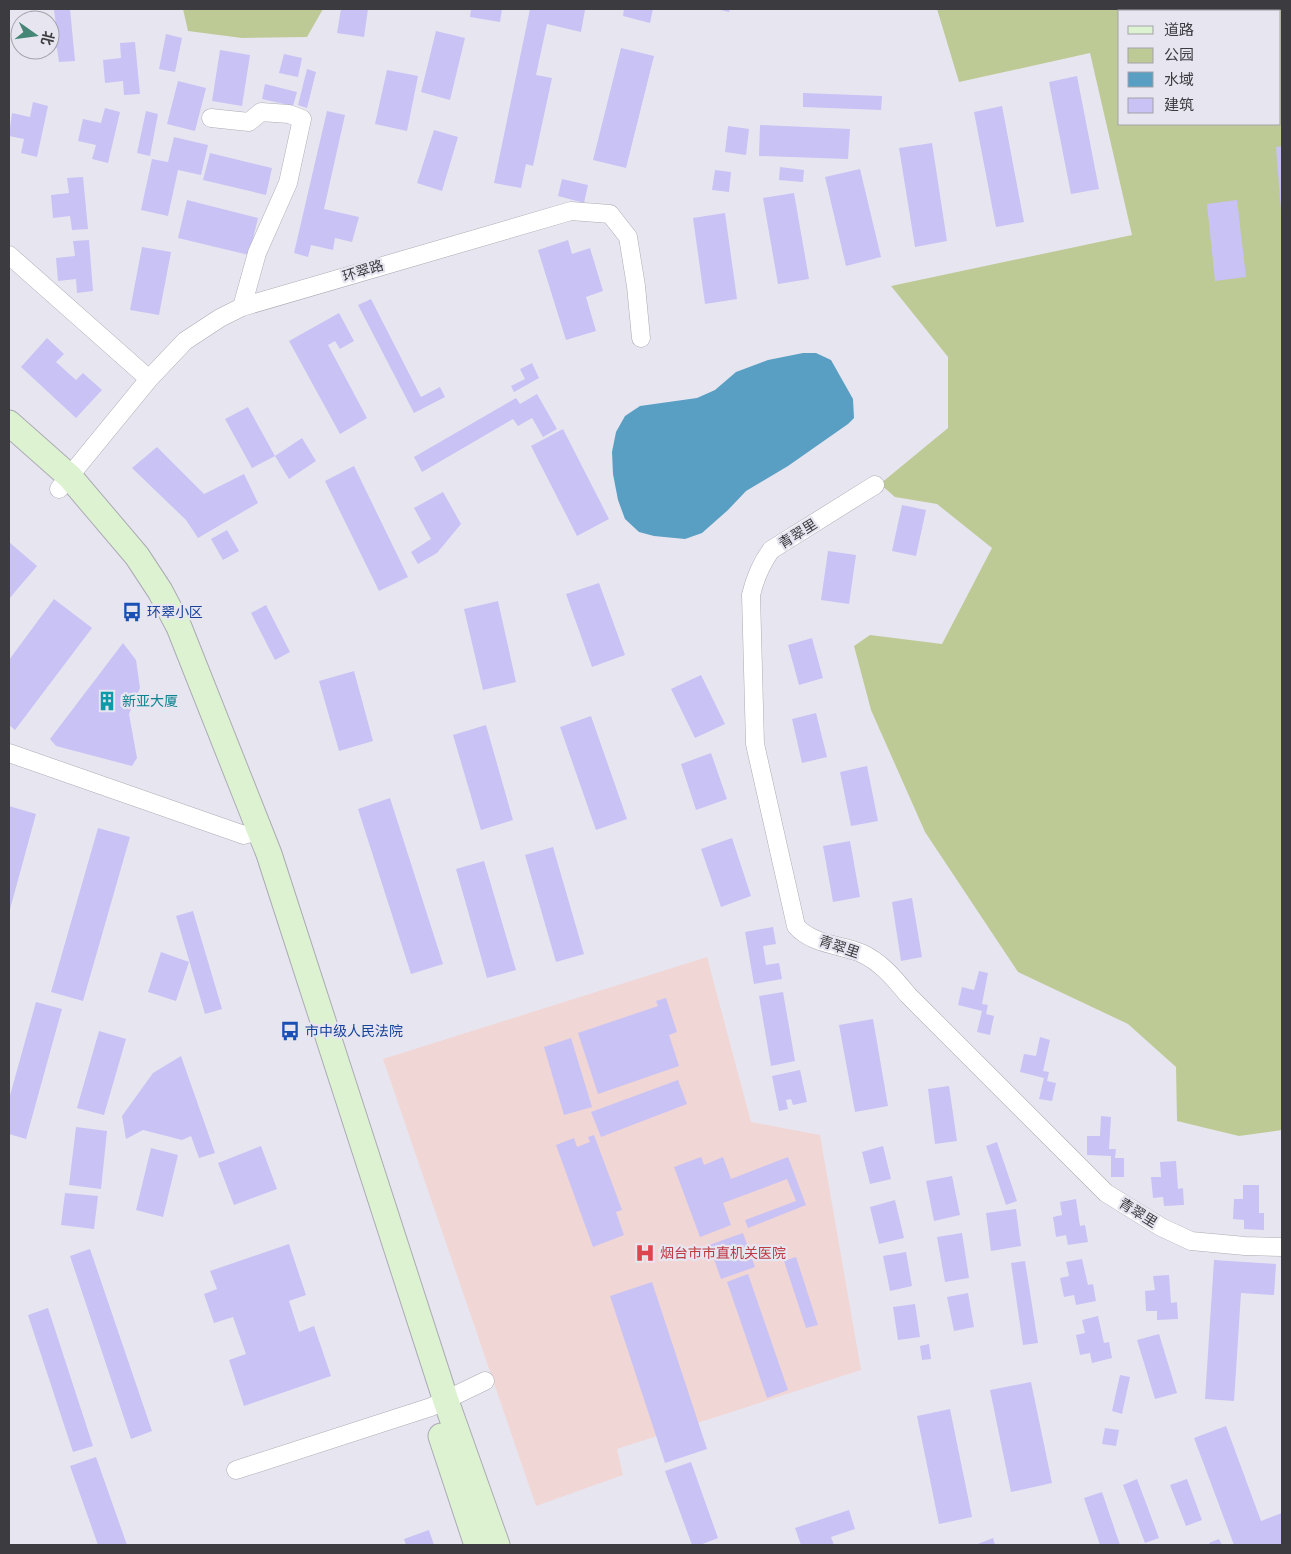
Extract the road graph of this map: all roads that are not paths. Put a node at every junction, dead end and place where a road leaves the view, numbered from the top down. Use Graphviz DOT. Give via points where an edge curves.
graph roads {
  1 [pos="211,118"];
  2 [pos="9,255"];
  3 [pos="242,307"];
  4 [pos="641,338"];
  5 [pos="149,379"];
  6 [pos="9,424"];
  7 [pos="9,446"];
  8 [pos="65,483"];
  9 [pos="875,485"];
  10 [pos="9,753"];
  11 [pos="252,833"];
  12 [pos="1282,1247"];
  13 [pos="486,1381"];
  14 [pos="438,1404"];
  15 [pos="236,1470"];
  16 [pos="477,1545"];
  17 [pos="497,1545"];
  1 -- 3 [label="street" via="249,122 261,112 289,114 302,119 288,183 257,253"];
  2 -- 5 [label="street"];
  3 -- 4 [label="street, 环翠路" via="571,211 610,214 628,237"];
  3 -- 5 [label="street, 环翠路" via="184,341"];
  5 -- 8 [label="street, 环翠路"];
  6 -- 8 [label="main road"];
  7 -- 8 [label="main road"];
  8 -- 11 [label="main road" via="150,605"];
  9 -- 12 [label="street, 青翠里" via="771,550 761,564 751,595 755,744 796,926 810,937 875,960 889,972 1106,1193 1191,1242"];
  10 -- 11 [label="street"];
  11 -- 14 [label="main road" via="257,869"];
  13 -- 14 [label="street"];
  14 -- 15 [label="street"];
  14 -- 16 [label="main road"];
  14 -- 17 [label="main road"];
}
